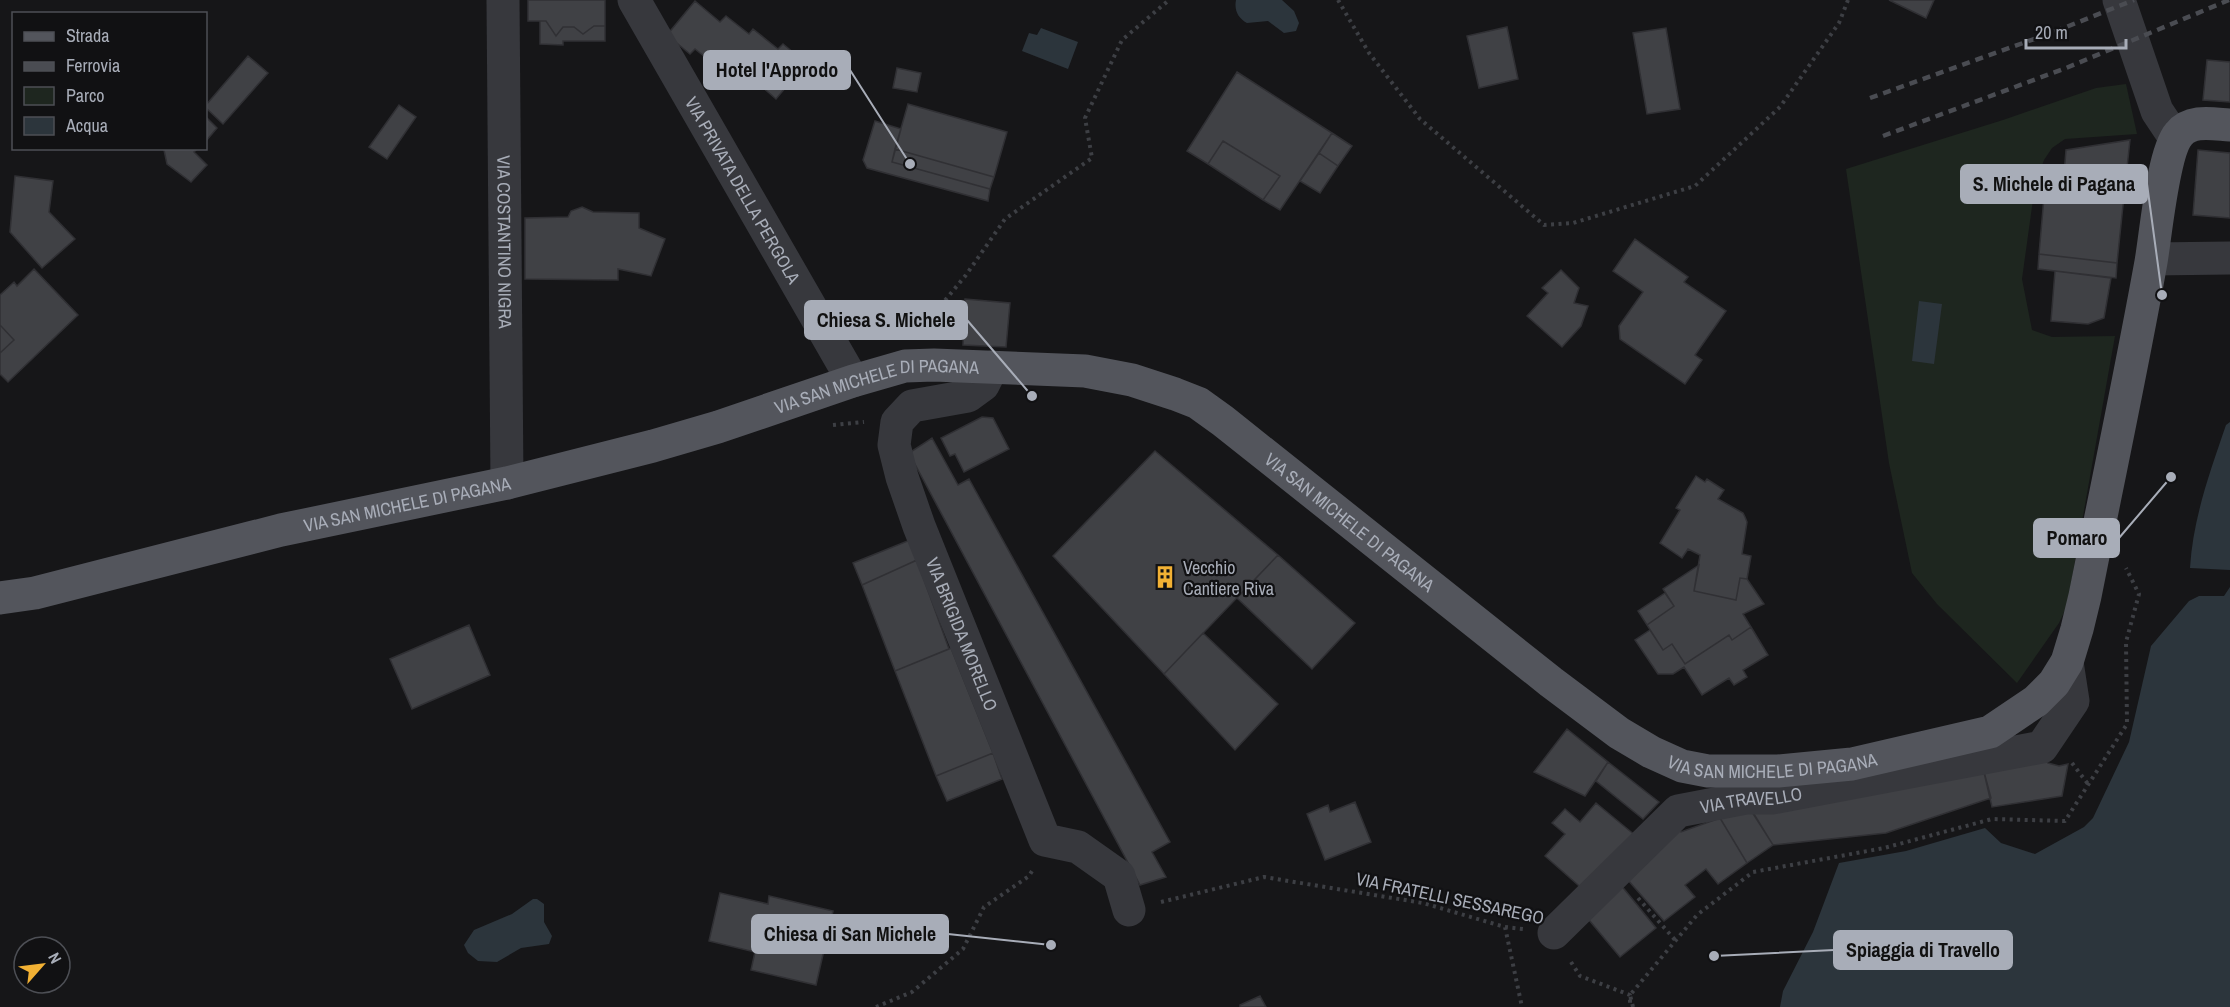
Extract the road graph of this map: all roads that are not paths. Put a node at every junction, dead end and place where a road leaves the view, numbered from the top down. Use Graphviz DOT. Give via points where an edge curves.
graph roads {
  1 [pos="503,0"];
  2 [pos="634,0"];
  3 [pos="2119,0"];
  4 [pos="2230,125"];
  5 [pos="2175,138"];
  6 [pos="2230,258"];
  7 [pos="2152,259"];
  8 [pos="992,367"];
  9 [pos="853,381"];
  10 [pos="507,483"];
  11 [pos="0,598"];
  12 [pos="2067,662"];
  13 [pos="1129,909"];
  14 [pos="1554,933"];
  1 -- 10 [label="street, VIA COSTANTINO NIGRA"];
  2 -- 9 [label="street, VIA PRIVATA DELLA PERGOLA"];
  3 -- 5 [label="street" via="2157,111"];
  4 -- 5 [label="main road" via="2199,123 2184,128"];
  5 -- 7 [label="main road, VIA SAN MICHELE DI PAGANA" via="2169,150"];
  6 -- 7 [label="street"];
  7 -- 12 [label="main road, VIA SAN MICHELE DI PAGANA" via="2085,596"];
  8 -- 9 [label="main road, VIA SAN MICHELE DI PAGANA" via="905,366"];
  8 -- 12 [label="main road, VIA SAN MICHELE DI PAGANA" via="1085,371 1132,380 1198,403 1619,733 1682,766 1708,771 1767,771 1852,764 1990,732 2045,693"];
  8 -- 13 [label="street, VIA BRIGIDA MORELLO" via="982,385 968,396 912,406 897,422 894,445 899,466 919,526 1045,840 1078,847 1119,876"];
  9 -- 10 [label="main road, VIA SAN MICHELE DI PAGANA" via="718,428"];
  10 -- 11 [label="main road, VIA SAN MICHELE DI PAGANA" via="281,530 35,593"];
  12 -- 14 [label="street, VIA TRAVELLO" via="2073,701 2042,747 1772,798 1746,798 1678,811"];
}
